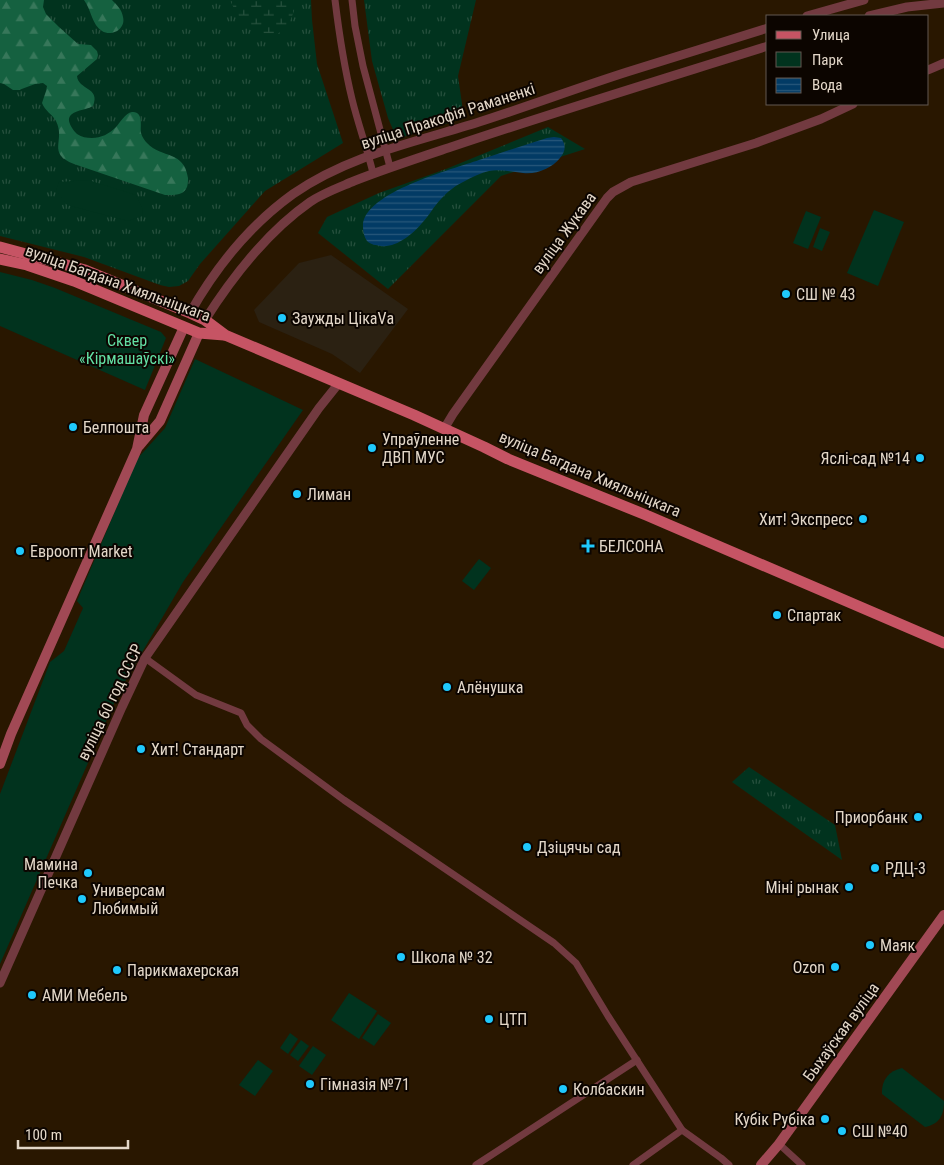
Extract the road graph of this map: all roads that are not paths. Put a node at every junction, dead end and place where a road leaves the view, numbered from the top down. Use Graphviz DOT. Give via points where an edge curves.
graph roads {
  1 [pos="335,0"];
  2 [pos="352,0"];
  3 [pos="864,0"];
  4 [pos="944,3"];
  5 [pos="811,15"];
  6 [pos="873,15"];
  7 [pos="766,29"];
  8 [pos="766,47"];
  9 [pos="944,63"];
  10 [pos="929,70"];
  11 [pos="626,73"];
  12 [pos="631,89"];
  13 [pos="851,105"];
  14 [pos="384,151"];
  15 [pos="369,156"];
  16 [pos="390,167"];
  17 [pos="373,173"];
  18 [pos="0,247"];
  19 [pos="0,258"];
  20 [pos="190,313"];
  21 [pos="205,320"];
  22 [pos="184,326"];
  23 [pos="199,333"];
  24 [pos="225,335"];
  25 [pos="339,383"];
  26 [pos="444,429"];
  27 [pos="137,449"];
  28 [pos="944,643"];
  29 [pos="145,658"];
  30 [pos="0,764"];
  31 [pos="944,916"];
  32 [pos="0,983"];
  33 [pos="637,1060"];
  34 [pos="682,1130"];
  35 [pos="779,1144"];
  36 [pos="476,1165"];
  37 [pos="633,1165"];
  38 [pos="729,1165"];
  39 [pos="761,1165"];
  40 [pos="802,1165"];
  1 -- 15 [label="street" via="345,69"];
  2 -- 14 [label="street" via="363,66"];
  3 -- 5 [label="street"];
  4 -- 6 [label="street"];
  7 -- 11 [label="street, вуліца Пракофія Раманенкі"];
  8 -- 12 [label="street, вуліца Пракофія Раманенкі"];
  9 -- 10 [label="street"];
  11 -- 12 [label="street" via="620,78 620,83"];
  11 -- 14 [label="street, вуліца Пракофія Раманенкі"];
  12 -- 16 [label="street, вуліца Пракофія Раманенкі"];
  13 -- 26 [label="street, вуліца Жукава" via="812,123 631,182 613,192"];
  14 -- 15 [label="street, вуліца Пракофія Раманенкі"];
  14 -- 16 [label="street"];
  15 -- 17 [label="street"];
  15 -- 20 [label="street, вуліца Пракофія Раманенкі" via="316,180 261,220 229,255"];
  16 -- 17 [label="street, вуліца Пракофія Раманенкі"];
  17 -- 21 [label="street, вуліца Пракофія Раманенкі" via="312,201 289,219 238,274"];
  18 -- 20 [label="main road, вуліца Багдана Хмяльніцкага" via="85,270"];
  19 -- 22 [label="main road, вуліца Багдана Хмяльніцкага" via="74,281"];
  20 -- 21 [label="main road, вуліца Багдана Хмяльніцкага"];
  20 -- 22 [label="main road"];
  21 -- 23 [label="main road"];
  21 -- 24 [label="main road, вуліца Багдана Хмяльніцкага"];
  22 -- 23 [label="main road, вуліца Багдана Хмяльніцкага"];
  22 -- 27 [label="main road" via="144,415"];
  23 -- 24 [label="main road, вуліца Багдана Хмяльніцкага"];
  23 -- 27 [label="main road" via="160,421"];
  24 -- 25 [label="main road, вуліца Багдана Хмяльніцкага"];
  25 -- 26 [label="main road, вуліца Багдана Хмяльніцкага"];
  25 -- 29 [label="street, вуліца 60 год СССР"];
  26 -- 28 [label="main road, вуліца Багдана Хмяльніцкага"];
  27 -- 30 [label="main road"];
  29 -- 32 [label="street, вуліца 60 год СССР"];
  29 -- 33 [label="street" via="196,695 241,713 247,725 261,739 344,800 554,943 576,963"];
  31 -- 35 [label="main road, Быхаўская вуліца"];
  33 -- 34 [label="street"];
  33 -- 36 [label="street"];
  34 -- 37 [label="street"];
  34 -- 38 [label="street"];
  35 -- 39 [label="main road, Быхаўская вуліца"];
  35 -- 40 [label="street"];
}
